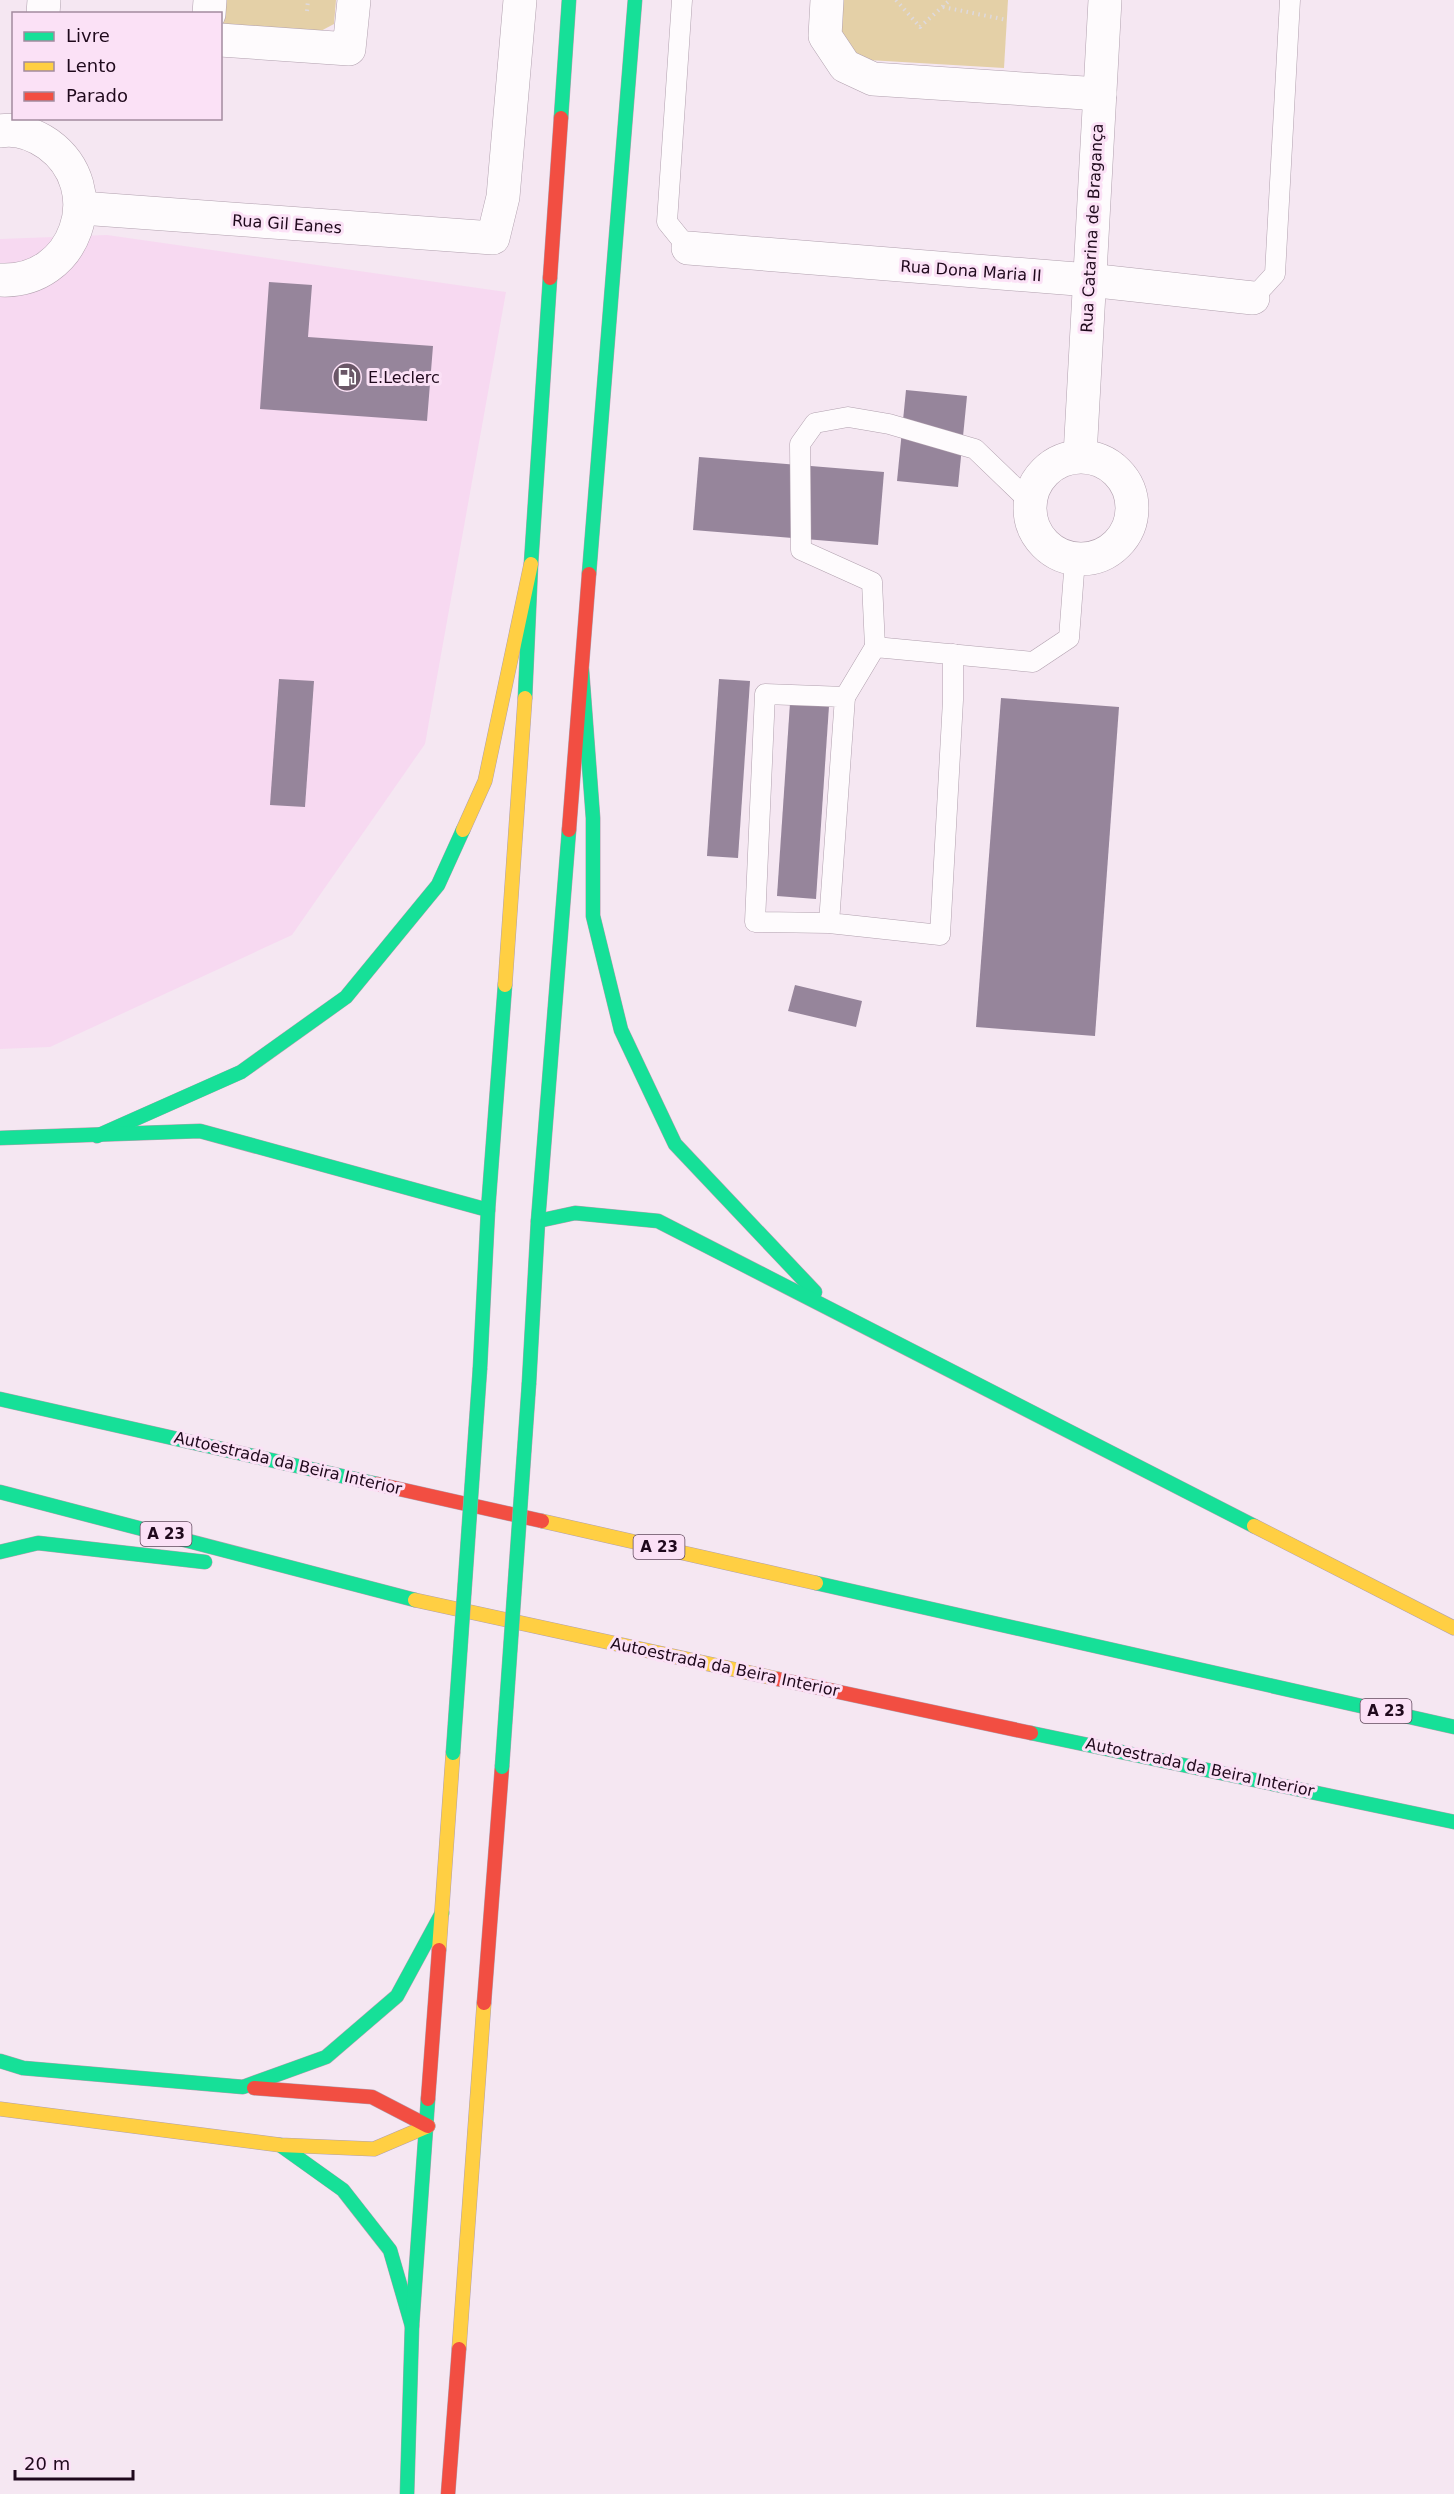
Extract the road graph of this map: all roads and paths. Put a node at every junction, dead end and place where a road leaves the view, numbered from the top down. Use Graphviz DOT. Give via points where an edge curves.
graph roads {
  1 [pos="354,0"];
  2 [pos="520,0"];
  3 [pos="569,0"];
  4 [pos="635,0"];
  5 [pos="682,0"];
  6 [pos="827,0"];
  7 [pos="896,0"];
  8 [pos="950,0"];
  9 [pos="1105,0"];
  10 [pos="1290,0"];
  11 [pos="942,7"];
  12 [pos="1007,20"];
  13 [pos="222,40"];
  14 [pos="1100,94"];
  15 [pos="37,127"];
  16 [pos="0,131"];
  17 [pos="81,208"];
  18 [pos="688,248"];
  19 [pos="0,280"];
  20 [pos="1089,280"];
  21 [pos="1253,298"];
  22 [pos="1080,456"];
  23 [pos="1030,502"];
  24 [pos="1075,559"];
  25 [pos="531,564"];
  26 [pos="874,647"];
  27 [pos="953,654"];
  28 [pos="582,671"];
  29 [pos="845,698"];
  30 [pos="829,923"];
  31 [pos="97,1136"];
  32 [pos="0,1138"];
  33 [pos="493,1211"];
  34 [pos="533,1220"];
  35 [pos="831,1309"];
  36 [pos="0,1398"];
  37 [pos="0,1492"];
  38 [pos="0,1552"];
  39 [pos="332,1577"];
  40 [pos="1454,1628"];
  41 [pos="1454,1727"];
  42 [pos="1454,1822"];
  43 [pos="442,1913"];
  44 [pos="0,2061"];
  45 [pos="243,2087"];
  46 [pos="0,2109"];
  47 [pos="434,2127"];
  48 [pos="280,2145"];
  49 [pos="412,2326"];
  50 [pos="407,2494"];
  51 [pos="448,2494"];
  1 -- 13 [label="street" via="349,49"];
  2 -- 17 [label="street, Rua Gil Eanes" via="503,197 493,238"];
  3 -- 25 [label="main road"];
  4 -- 28 [label="main road"];
  5 -- 18 [label="lane" via="667,222"];
  6 -- 14 [label="street" via="825,36 845,66 873,79"];
  7 -- 11 [label="path" via="920,27"];
  8 -- 11 [label="path"];
  9 -- 14 [label="street, Rua Catarina de Bragança"];
  10 -- 21 [label="lane" via="1275,274"];
  11 -- 12 [label="path"];
  14 -- 20 [label="street, Rua Catarina de Bragança"];
  15 -- 16 [label="street"];
  15 -- 17 [label="street" via="76,179"];
  17 -- 19 [label="street" via="74,237 56,261 31,276"];
  18 -- 20 [label="street, Rua Dona Maria II"];
  20 -- 21 [label="street, Rua Dona Maria II"];
  20 -- 22 [label="street, Rua Catarina de Bragança"];
  22 -- 23 [label="street" via="1062,460 1046,470 1035,484"];
  22 -- 24 [label="street" via="1100,460 1115,469 1128,488 1132,506 1127,531 1116,545 1093,558"];
  23 -- 24 [label="street" via="1031,520 1040,538 1053,551"];
  23 -- 26 [label="lane" via="975,449 889,424 848,417 815,423 800,444 801,550 873,582"];
  24 -- 27 [label="lane" via="1069,638 1033,662"];
  25 -- 31 [label="main road" via="485,781 438,885 346,998 241,1072"];
  25 -- 33 [label="main road"];
  26 -- 27 [label="lane"];
  26 -- 29 [label="lane"];
  27 -- 30 [label="lane" via="940,935"];
  28 -- 34 [label="main road"];
  28 -- 35 [label="main road" via="593,818 593,916 621,1030 675,1144"];
  29 -- 30 [label="lane"];
  29 -- 30 [label="lane" via="765,694 755,922"];
  31 -- 32 [label="main road"];
  31 -- 33 [label="main road" via="200,1131"];
  33 -- 43 [label="main road, bridge"];
  34 -- 35 [label="main road" via="575,1213 658,1221"];
  34 -- 51 [label="main road, bridge" via="529,1383 502,1767 469,2132"];
  35 -- 40 [label="main road"];
  36 -- 41 [label="main road, Autoestrada da Beira Interior / A 23"];
  37 -- 39 [label="main road, Autoestrada da Beira Interior / A 23"];
  38 -- 39 [label="main road" via="38,1543"];
  39 -- 42 [label="main road, Autoestrada da Beira Interior / A 23" via="466,1612"];
  43 -- 45 [label="main road" via="397,1996 326,2057"];
  43 -- 47 [label="main road"];
  44 -- 45 [label="main road" via="23,2068"];
  45 -- 47 [label="main road" via="372,2097"];
  46 -- 48 [label="main road"];
  47 -- 48 [label="main road" via="374,2149"];
  47 -- 49 [label="main road"];
  48 -- 49 [label="main road" via="343,2190 390,2250"];
  49 -- 50 [label="main road"];
}
